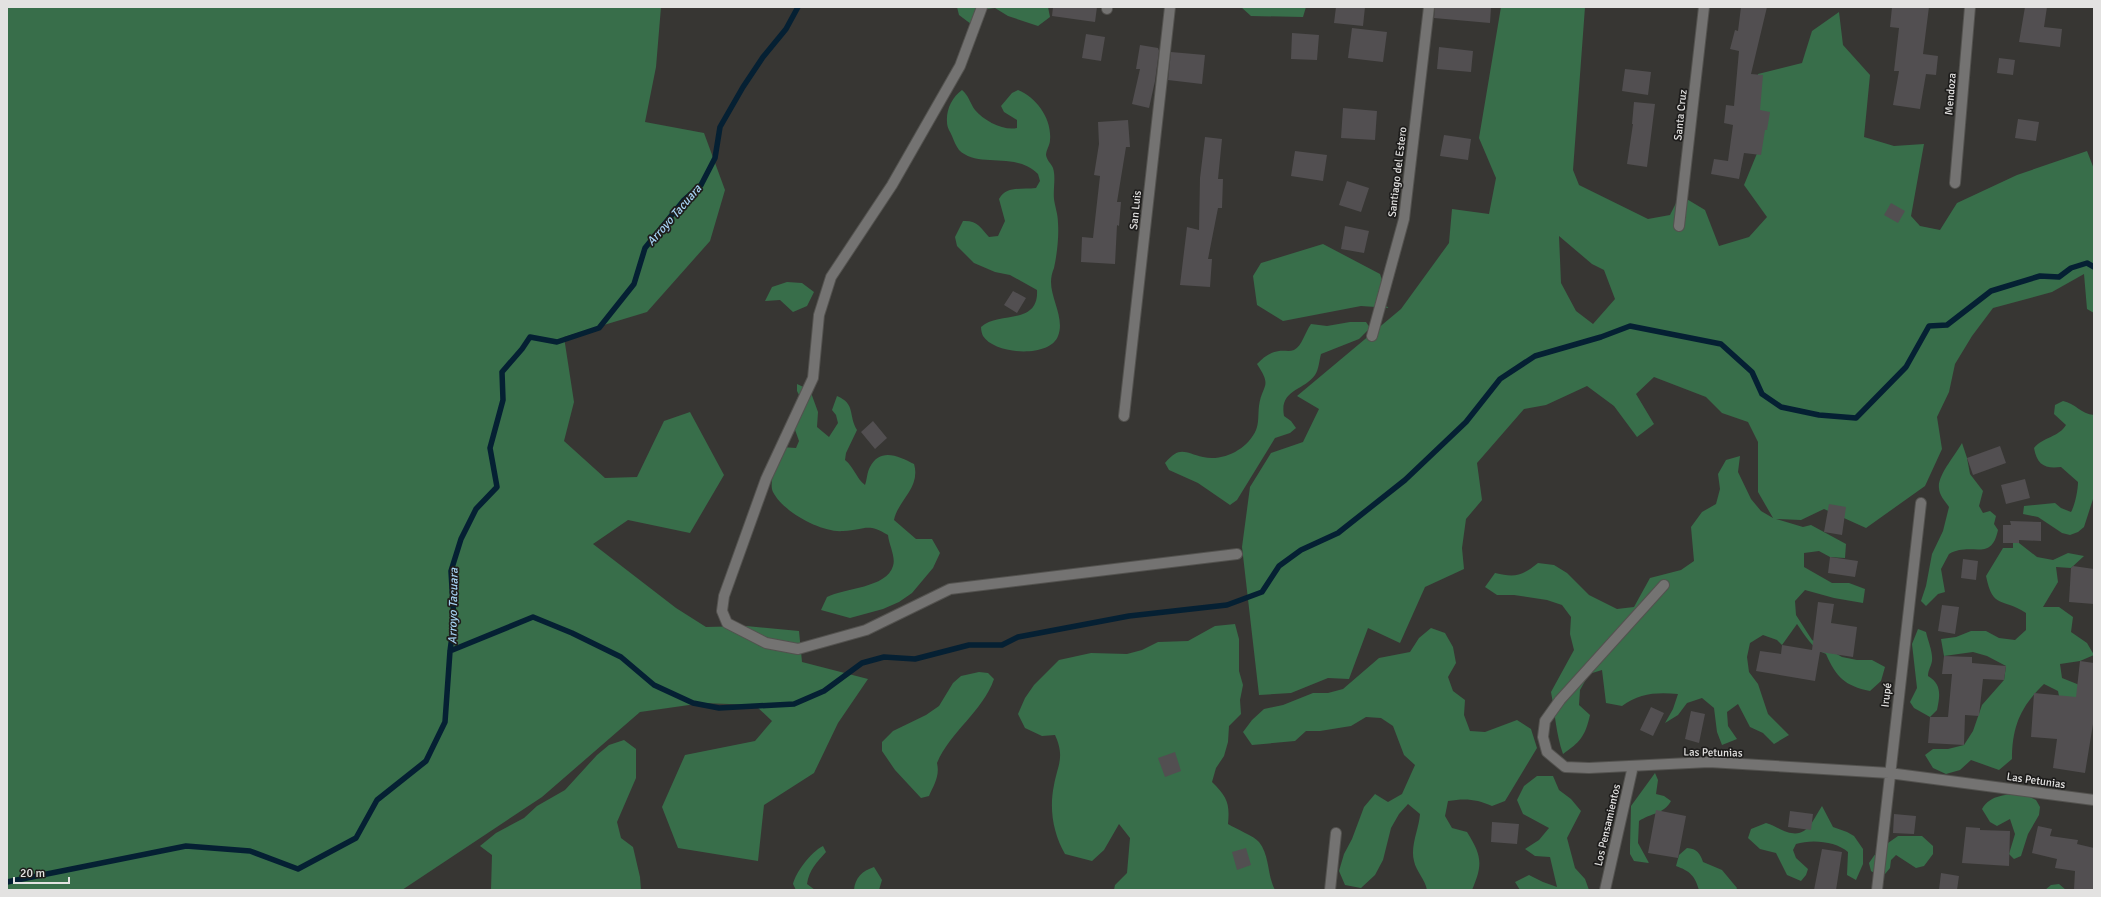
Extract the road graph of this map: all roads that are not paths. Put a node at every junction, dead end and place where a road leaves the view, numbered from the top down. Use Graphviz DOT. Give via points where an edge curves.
graph roads {
  1 [pos="982,7"];
  2 [pos="1170,7"];
  3 [pos="1429,7"];
  4 [pos="1704,7"];
  5 [pos="1970,7"];
  6 [pos="1954,183"];
  7 [pos="1679,226"];
  8 [pos="1372,336"];
  9 [pos="1124,416"];
  10 [pos="1921,503"];
  11 [pos="1237,554"];
  12 [pos="1664,585"];
  13 [pos="1633,766"];
  14 [pos="1889,773"];
  15 [pos="2094,800"];
  16 [pos="1336,833"];
  17 [pos="1330,890"];
  18 [pos="1605,890"];
  19 [pos="1877,890"];
  1 -- 11 [label="street" via="960,66 892,185 831,277 819,314 813,378 766,479 724,596 722,611 727,623 766,643 798,649 866,630 950,589"];
  2 -- 9 [label="street, San Luis"];
  3 -- 8 [label="street, Santiago del Estero" via="1404,219"];
  4 -- 7 [label="street, Santa Cruz"];
  5 -- 6 [label="street, Mendoza"];
  10 -- 14 [label="street, Irupé"];
  12 -- 13 [label="street, Las Petunias" via="1545,720 1543,737 1547,752 1566,767"];
  13 -- 14 [label="street, Las Petunias" via="1709,762"];
  13 -- 18 [label="street, Los Pensamientos"];
  14 -- 15 [label="street, Las Petunias"];
  14 -- 19 [label="street, Irupé"];
  16 -- 17 [label="street"];
}
